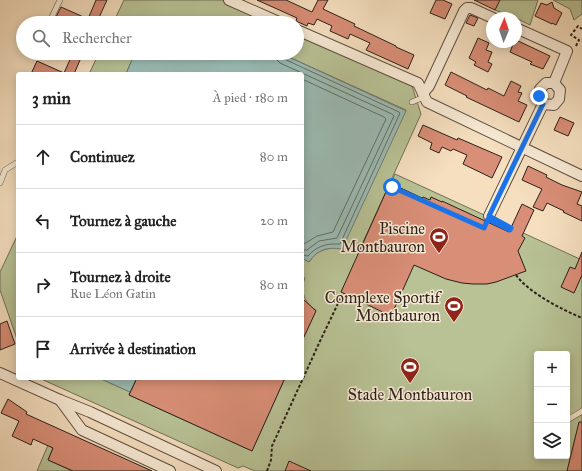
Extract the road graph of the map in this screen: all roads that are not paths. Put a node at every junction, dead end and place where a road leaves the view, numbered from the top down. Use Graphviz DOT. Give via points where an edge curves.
graph roads {
  1 [pos="60,0"];
  2 [pos="229,0"];
  3 [pos="486,15"];
  4 [pos="52,16"];
  5 [pos="265,16"];
  6 [pos="522,31"];
  7 [pos="304,33"];
  8 [pos="554,83"];
  9 [pos="424,95"];
  10 [pos="412,102"];
  11 [pos="543,104"];
  12 [pos="522,147"];
  13 [pos="16,163"];
  14 [pos="582,176"];
  15 [pos="0,183"];
  16 [pos="490,221"];
  17 [pos="0,373"];
  18 [pos="60,400"];
  19 [pos="582,411"];
  20 [pos="570,418"];
  21 [pos="170,471"];
  22 [pos="216,471"];
  1 -- 4 [label="lane"];
  2 -- 5 [label="street"];
  3 -- 9 [label="street" via="471,8 464,11"];
  6 -- 8 [label="street" via="567,51"];
  7 -- 9 [label="street" via="418,83"];
  8 -- 11 [label="street" via="546,84 540,89 539,96"];
  8 -- 11 [label="street" via="560,90 559,99 554,105"];
  9 -- 10 [label="lane"];
  9 -- 12 [label="street" via="427,102"];
  11 -- 12 [label="street"];
  12 -- 14 [label="street"];
  12 -- 16 [label="street"];
  13 -- 15 [label="lane" via="5,170"];
  17 -- 18 [label="street"];
  18 -- 21 [label="street" via="82,430"];
  18 -- 22 [label="street"];
  19 -- 20 [label="lane"];
}
